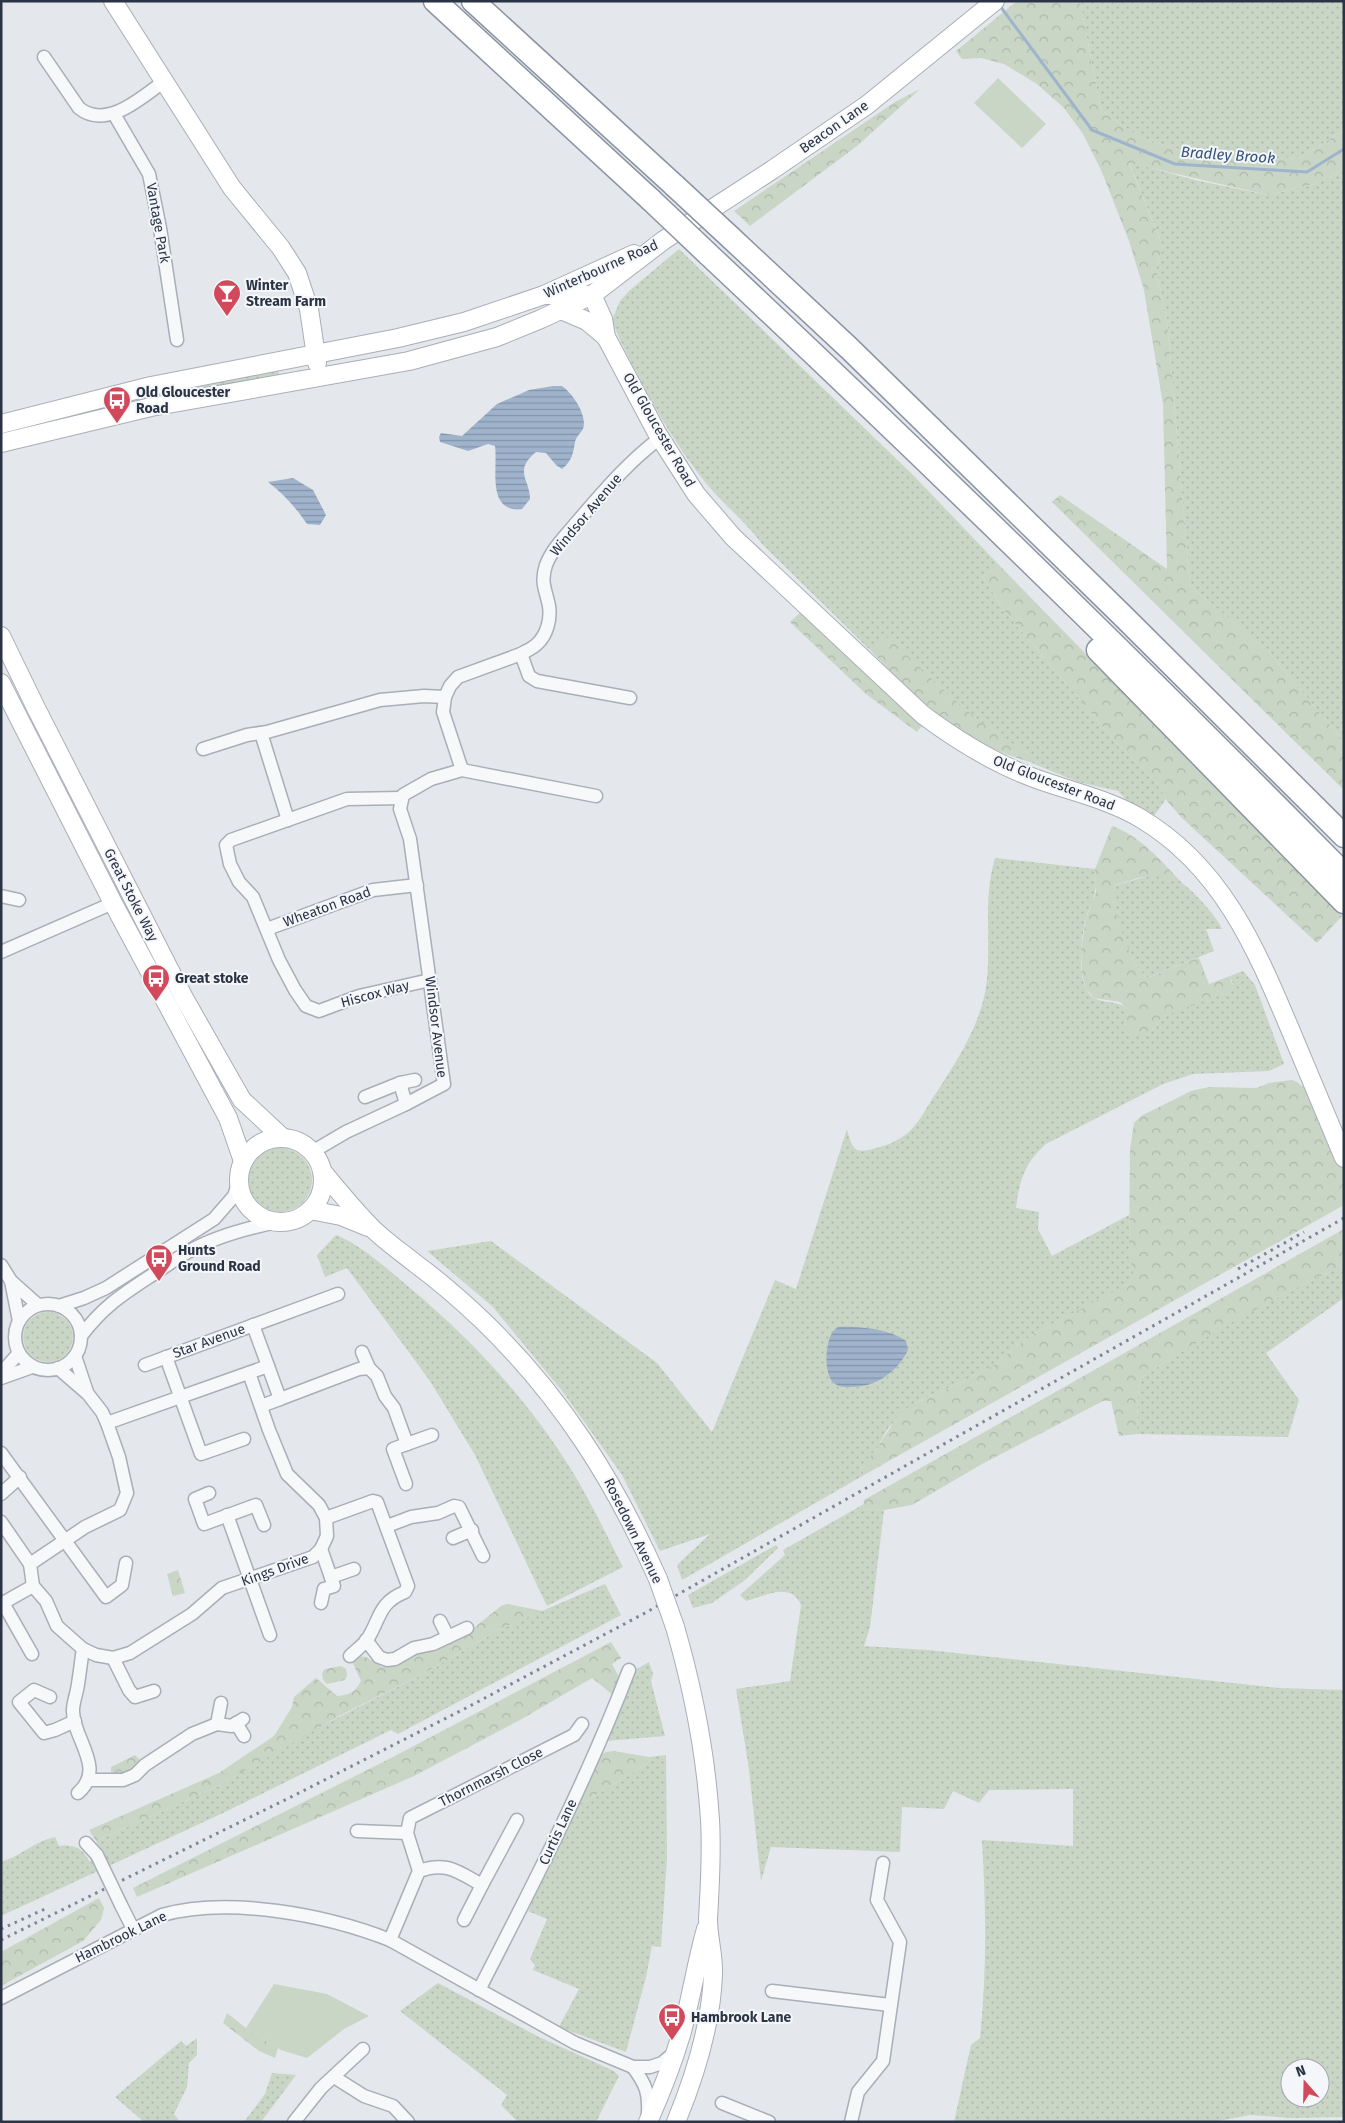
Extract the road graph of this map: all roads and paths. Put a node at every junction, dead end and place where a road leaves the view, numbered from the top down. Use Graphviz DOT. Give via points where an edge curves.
graph roads {
  1 [pos="113,1"];
  2 [pos="435,1"];
  3 [pos="473,1"];
  4 [pos="989,6"];
  5 [pos="44,57"];
  6 [pos="164,82"];
  7 [pos="114,114"];
  8 [pos="664,240"];
  9 [pos="544,295"];
  10 [pos="592,295"];
  11 [pos="561,310"];
  12 [pos="606,338"];
  13 [pos="176,340"];
  14 [pos="850,349"];
  15 [pos="314,353"];
  16 [pos="320,376"];
  17 [pos="1,424"];
  18 [pos="660,438"];
  19 [pos="908,442"];
  20 [pos="1,443"];
  21 [pos="1,636"];
  22 [pos="520,654"];
  23 [pos="1,683"];
  24 [pos="445,697"];
  25 [pos="630,698"];
  26 [pos="261,733"];
  27 [pos="203,749"];
  28 [pos="462,770"];
  29 [pos="596,796"];
  30 [pos="402,798"];
  31 [pos="1344,814"];
  32 [pos="288,820"];
  33 [pos="1344,836"];
  34 [pos="1340,871"];
  35 [pos="416,885"];
  36 [pos="1,896"];
  37 [pos="19,900"];
  38 [pos="1344,902"];
  39 [pos="113,903"];
  40 [pos="267,929"];
  41 [pos="1,952"];
  42 [pos="430,980"];
  43 [pos="415,1080"];
  44 [pos="400,1083"];
  45 [pos="365,1097"];
  46 [pos="406,1104"];
  47 [pos="284,1138"];
  48 [pos="312,1152"];
  49 [pos="1344,1158"];
  50 [pos="243,1161"];
  51 [pos="322,1170"];
  52 [pos="239,1181"];
  53 [pos="310,1210"];
  54 [pos="278,1222"];
  55 [pos="373,1229"];
  56 [pos="1,1265"];
  57 [pos="11,1281"];
  58 [pos="338,1294"];
  59 [pos="38,1306"];
  60 [pos="59,1306"];
  61 [pos="19,1321"];
  62 [pos="253,1325"];
  63 [pos="81,1336"];
  64 [pos="362,1352"];
  65 [pos="19,1353"];
  66 [pos="75,1356"];
  67 [pos="166,1357"];
  68 [pos="145,1365"];
  69 [pos="32,1366"];
  70 [pos="268,1366"];
  71 [pos="58,1368"];
  72 [pos="364,1369"];
  73 [pos="249,1373"];
  74 [pos="1,1374"];
  75 [pos="1,1378"];
  76 [pos="88,1394"];
  77 [pos="181,1398"];
  78 [pos="280,1399"];
  79 [pos="261,1406"];
  80 [pos="107,1423"];
  81 [pos="432,1435"];
  82 [pos="244,1440"];
  83 [pos="407,1444"];
  84 [pos="1,1453"];
  85 [pos="20,1477"];
  86 [pos="406,1484"];
  87 [pos="209,1493"];
  88 [pos="1,1494"];
  89 [pos="227,1516"];
  90 [pos="326,1518"];
  91 [pos="1,1522"];
  92 [pos="264,1525"];
  93 [pos="387,1526"];
  94 [pos="472,1530"];
  95 [pos="453,1538"];
  96 [pos="66,1540"];
  97 [pos="320,1549"];
  98 [pos="483,1556"];
  99 [pos="30,1564"];
  100 [pos="126,1564"];
  101 [pos="354,1568"];
  102 [pos="331,1577"];
  103 [pos="251,1580"];
  104 [pos="33,1586"];
  105 [pos="2,1603"];
  106 [pos="321,1603"];
  107 [pos="440,1621"];
  108 [pos="467,1628"];
  109 [pos="270,1635"];
  110 [pos="448,1637"];
  111 [pos="366,1640"];
  112 [pos="82,1649"];
  113 [pos="32,1654"];
  114 [pos="350,1656"];
  115 [pos="113,1658"];
  116 [pos="629,1670"];
  117 [pos="154,1691"];
  118 [pos="50,1697"];
  119 [pos="221,1703"];
  120 [pos="75,1721"];
  121 [pos="217,1724"];
  122 [pos="582,1724"];
  123 [pos="244,1736"];
  124 [pos="89,1780"];
  125 [pos="78,1794"];
  126 [pos="517,1820"];
  127 [pos="357,1831"];
  128 [pos="406,1833"];
  129 [pos="86,1843"];
  130 [pos="883,1863"];
  131 [pos="419,1871"];
  132 [pos="482,1885"];
  133 [pos="464,1920"];
  134 [pos="708,1921"];
  135 [pos="133,1929"];
  136 [pos="390,1940"];
  137 [pos="480,1990"];
  138 [pos="772,1991"];
  139 [pos="1,1998"];
  140 [pos="890,2005"];
  141 [pos="363,2049"];
  142 [pos="675,2052"];
  143 [pos="633,2067"];
  144 [pos="334,2077"];
  145 [pos="722,2103"];
  146 [pos="676,2119"];
  147 [pos="294,2122"];
  148 [pos="408,2122"];
  149 [pos="648,2122"];
  150 [pos="768,2122"];
  151 [pos="851,2122"];
  1 -- 6 [label="main road"];
  2 -- 19 [label="highway, bridge"];
  3 -- 14 [label="highway, bridge"];
  4 -- 8 [label="main road, Beacon Lane" via="868,105"];
  5 -- 7 [label="street" via="85,113 99,117"];
  6 -- 7 [label="street"];
  6 -- 15 [label="main road" via="232,188 281,248 296,273 309,310"];
  7 -- 13 [label="street, Vantage Park" via="149,174"];
  8 -- 9 [label="main road, Winterbourne Road"];
  8 -- 10 [label="main road, Winterbourne Road"];
  9 -- 10 [label="main road"];
  9 -- 15 [label="main road, Winterbourne Road" via="464,322"];
  10 -- 11 [label="main road, Winterbourne Road"];
  10 -- 12 [label="main road, Old Gloucester Road"];
  11 -- 12 [label="main road, Old Gloucester Road" via="587,321"];
  11 -- 16 [label="main road, Winterbourne Road" via="497,337 409,361"];
  12 -- 18 [label="main road, Old Gloucester Road"];
  14 -- 31 [label="highway" via="917,398"];
  14 -- 33 [label="highway"];
  15 -- 16 [label="main road"];
  15 -- 17 [label="main road, Winterbourne Road" via="151,386"];
  16 -- 20 [label="main road, Winterbourne Road" via="151,407"];
  18 -- 22 [label="street, Windsor Avenue" via="634,458 556,548 546,565 543,580 550,622 538,644"];
  18 -- 49 [label="main road, Old Gloucester Road" via="696,494 733,537 922,715 950,736 1004,766 1139,817 1179,845 1213,882 1242,925 1266,972"];
  19 -- 34 [label="highway" via="1176,704"];
  19 -- 38 [label="highway" via="960,509"];
  21 -- 47 [label="main road, Great Stoke Way" via="184,998 242,1100"];
  22 -- 24 [label="street, Windsor Avenue" via="458,677"];
  22 -- 25 [label="street" via="529,676 537,681"];
  23 -- 39 [label="main road, Great Stoke Way"];
  24 -- 26 [label="street" via="380,700"];
  24 -- 28 [label="street" via="444,712"];
  26 -- 27 [label="street"];
  26 -- 32 [label="street"];
  28 -- 29 [label="street"];
  28 -- 30 [label="street" via="431,779"];
  30 -- 32 [label="street" via="347,799"];
  30 -- 35 [label="street, Windsor Avenue" via="400,809 410,839"];
  32 -- 40 [label="street" via="231,840 226,845 234,873 253,897"];
  35 -- 40 [label="street, Wheaton Road" via="373,890"];
  35 -- 42 [label="street, Windsor Avenue"];
  36 -- 37 [label="street"];
  39 -- 41 [label="street"];
  39 -- 50 [label="main road, Great Stoke Way" via="228,1118"];
  40 -- 42 [label="street, Hiscox Way" via="295,990 306,1006 320,1011 359,996"];
  42 -- 46 [label="street, Windsor Avenue" via="444,1084"];
  43 -- 44 [label="street"];
  44 -- 45 [label="street"];
  44 -- 46 [label="street"];
  46 -- 48 [label="street, Windsor Avenue"];
  47 -- 48 [label="main road" via="299,1142"];
  47 -- 50 [label="main road" via="260,1144"];
  48 -- 51 [label="main road"];
  50 -- 52 [label="main road"];
  51 -- 53 [label="main road" via="322,1191"];
  51 -- 55 [label="main road, Rosedown Avenue"];
  52 -- 54 [label="main road" via="246,1205 259,1216"];
  52 -- 60 [label="street" via="234,1196 214,1219 106,1288"];
  53 -- 54 [label="main road" via="292,1221"];
  53 -- 55 [label="main road, Rosedown Avenue" via="341,1216"];
  54 -- 63 [label="street" via="244,1229 188,1252 114,1300"];
  55 -- 134 [label="main road, Rosedown Avenue, bridge" via="459,1299 514,1351 574,1426 636,1530 658,1578 695,1704 710,1820"];
  56 -- 57 [label="street"];
  57 -- 59 [label="street"];
  57 -- 61 [label="street"];
  58 -- 62 [label="street, Star Avenue"];
  59 -- 60 [label="street"];
  59 -- 61 [label="street" via="27,1311"];
  60 -- 63 [label="street" via="74,1318"];
  61 -- 65 [label="street" via="15,1337"];
  62 -- 67 [label="street, Star Avenue"];
  62 -- 70 [label="street, Star Avenue"];
  63 -- 66 [label="street"];
  64 -- 72 [label="street"];
  65 -- 69 [label="street"];
  65 -- 74 [label="street"];
  66 -- 71 [label="street"];
  66 -- 76 [label="street"];
  67 -- 68 [label="street, Star Avenue"];
  67 -- 77 [label="street, Star Avenue"];
  69 -- 71 [label="street" via="50,1370"];
  69 -- 75 [label="street"];
  70 -- 73 [label="street"];
  70 -- 78 [label="street"];
  71 -- 76 [label="street"];
  72 -- 78 [label="street"];
  72 -- 83 [label="street" via="377,1376 394,1408"];
  73 -- 77 [label="street"];
  73 -- 79 [label="street"];
  76 -- 80 [label="street"];
  77 -- 80 [label="street"];
  77 -- 82 [label="street, Star Avenue" via="201,1454"];
  78 -- 79 [label="street"];
  79 -- 90 [label="street" via="287,1474 319,1505"];
  80 -- 96 [label="street" via="127,1493 120,1510"];
  81 -- 83 [label="street"];
  83 -- 86 [label="street" via="393,1449"];
  84 -- 85 [label="street"];
  85 -- 88 [label="street"];
  85 -- 96 [label="street"];
  87 -- 89 [label="street" via="194,1499 204,1524"];
  89 -- 92 [label="street" via="256,1504"];
  89 -- 103 [label="street"];
  90 -- 93 [label="street" via="373,1501 379,1506"];
  90 -- 97 [label="street, Kings Drive" via="327,1536"];
  91 -- 99 [label="street"];
  93 -- 94 [label="street" via="454,1506 462,1510"];
  93 -- 111 [label="street" via="408,1589 385,1606"];
  94 -- 95 [label="street"];
  94 -- 98 [label="street"];
  96 -- 99 [label="street"];
  96 -- 100 [label="street" via="106,1597 122,1585"];
  97 -- 102 [label="street"];
  97 -- 103 [label="street, Kings Drive" via="313,1557"];
  99 -- 104 [label="street"];
  101 -- 102 [label="street"];
  102 -- 106 [label="street" via="334,1586 324,1589"];
  103 -- 109 [label="street"];
  103 -- 115 [label="street, Kings Drive" via="222,1588 192,1614 130,1653"];
  104 -- 105 [label="street"];
  104 -- 112 [label="street" via="46,1602 56,1626"];
  105 -- 113 [label="street"];
  107 -- 110 [label="street"];
  108 -- 110 [label="street"];
  110 -- 111 [label="street" via="387,1660 379,1657"];
  111 -- 114 [label="street"];
  112 -- 115 [label="street"];
  112 -- 120 [label="street" via="72,1711"];
  115 -- 117 [label="street" via="128,1690 135,1697"];
  116 -- 137 [label="street, Curtis Lane" via="588,1768"];
  118 -- 120 [label="street" via="34,1690 20,1702 44,1733"];
  119 -- 121 [label="street"];
  120 -- 124 [label="street" via="86,1751"];
  121 -- 123 [label="street" via="232,1726 240,1721"];
  121 -- 124 [label="street" via="192,1734 123,1780"];
  122 -- 128 [label="street, Thornmarsh Close" via="574,1735 410,1818"];
  124 -- 125 [label="street"];
  126 -- 132 [label="street"];
  127 -- 128 [label="street"];
  128 -- 131 [label="street"];
  129 -- 135 [label="street, bridge" via="97,1855"];
  130 -- 140 [label="street" via="877,1900 900,1942"];
  131 -- 132 [label="street" via="434,1866 451,1868"];
  131 -- 136 [label="street"];
  132 -- 133 [label="street"];
  134 -- 142 [label="main road, Rosedown Avenue"];
  134 -- 146 [label="main road, Rosedown Avenue" via="713,1967 709,2006 692,2082"];
  135 -- 136 [label="street, Hambrook Lane" via="178,1911 250,1909 315,1918"];
  135 -- 139 [label="street, Hambrook Lane"];
  136 -- 137 [label="street, Hambrook Lane"];
  137 -- 143 [label="street, Hambrook Lane" via="575,2043"];
  138 -- 140 [label="street"];
  140 -- 151 [label="street" via="883,2061 858,2092"];
  141 -- 144 [label="street"];
  142 -- 143 [label="street, Hambrook Lane" via="662,2063"];
  142 -- 149 [label="main road, Rosedown Avenue"];
  143 -- 149 [label="street" via="649,2098"];
  144 -- 147 [label="street"];
  144 -- 148 [label="street" via="364,2096 393,2106"];
  145 -- 150 [label="street"];
}
